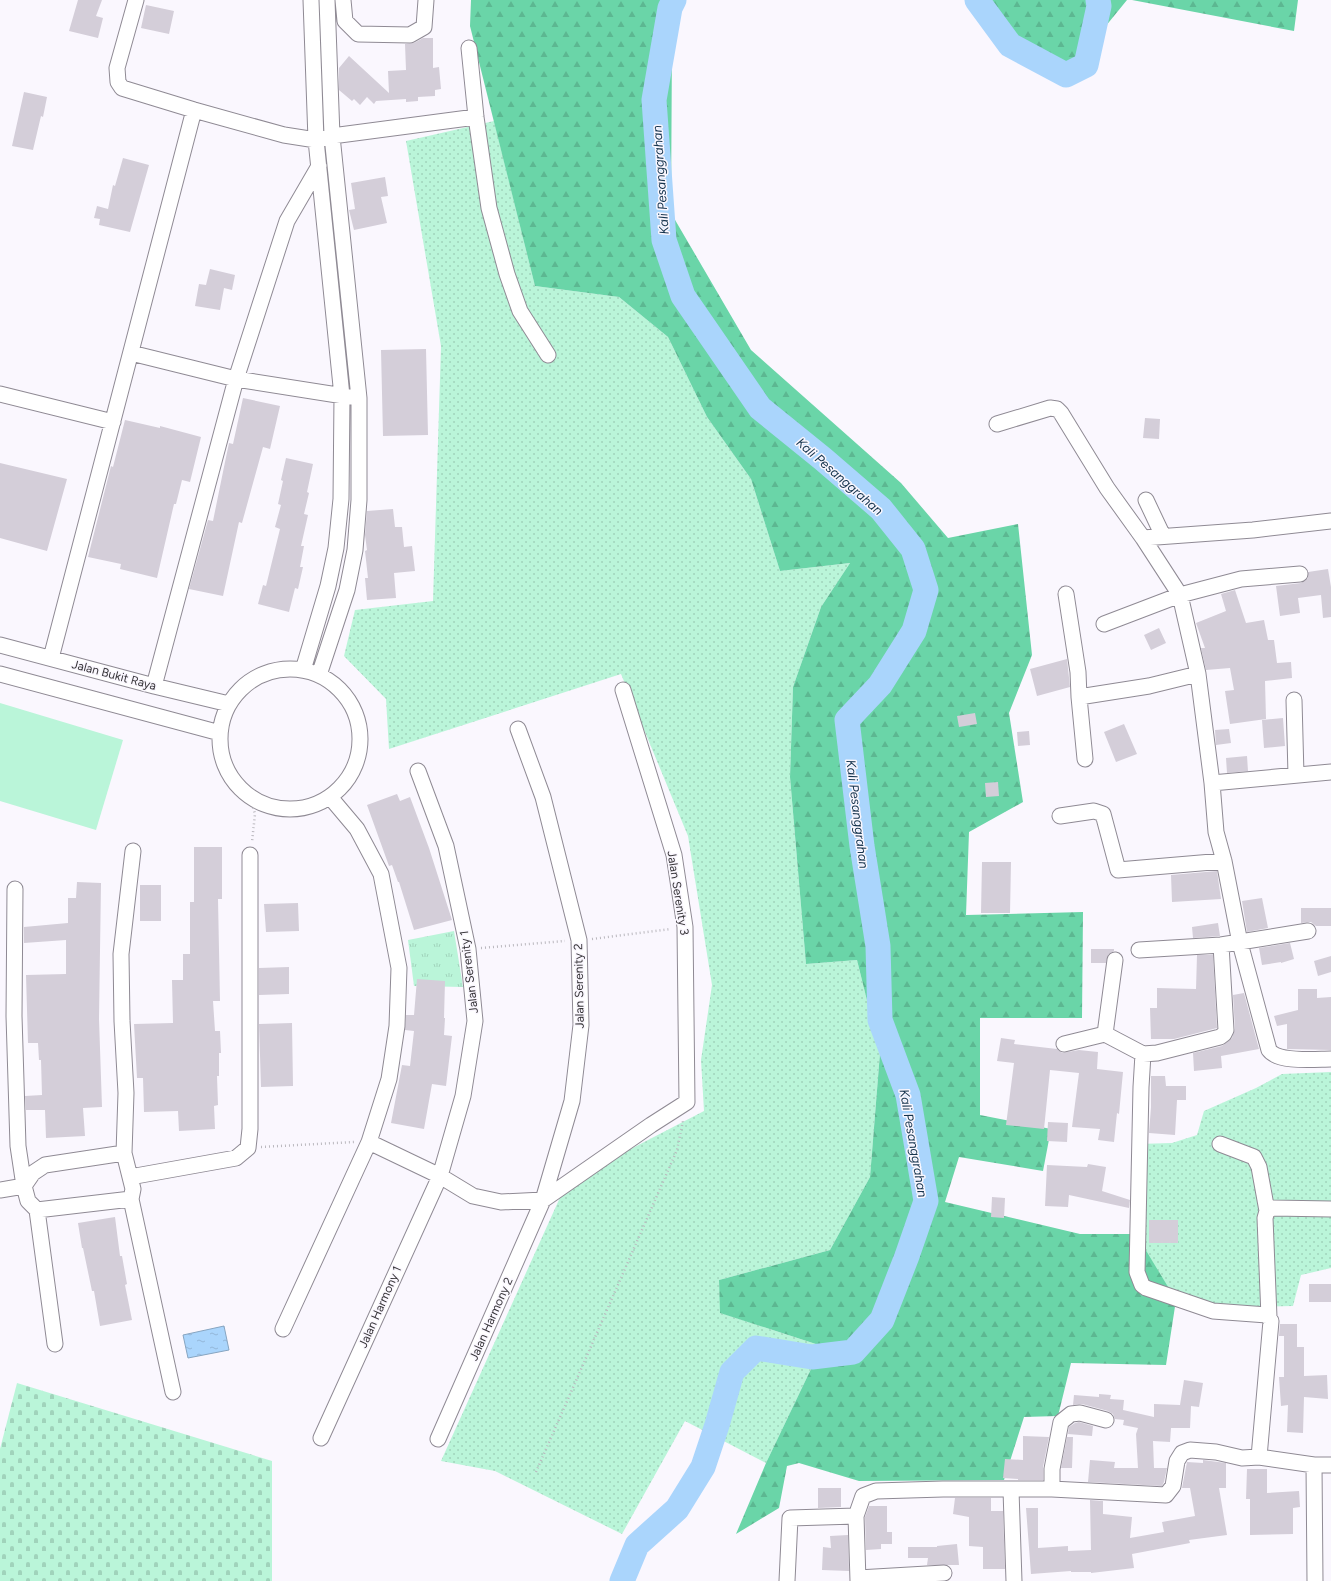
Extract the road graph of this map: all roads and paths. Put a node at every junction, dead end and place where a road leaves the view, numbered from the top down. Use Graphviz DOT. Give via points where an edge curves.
graph roads {
  1 [pos="136,0"];
  2 [pos="311,0"];
  3 [pos="327,0"];
  4 [pos="343,0"];
  5 [pos="426,0"];
  6 [pos="469,48"];
  7 [pos="194,110"];
  8 [pos="476,117"];
  9 [pos="332,136"];
  10 [pos="316,140"];
  11 [pos="320,166"];
  12 [pos="131,353"];
  13 [pos="548,355"];
  14 [pos="236,379"];
  15 [pos="0,394"];
  16 [pos="342,396"];
  17 [pos="359,398"];
  18 [pos="113,422"];
  19 [pos="998,424"];
  20 [pos="1146,500"];
  21 [pos="1331,521"];
  22 [pos="1163,536"];
  23 [pos="1143,538"];
  24 [pos="1300,574"];
  25 [pos="1066,594"];
  26 [pos="1180,595"];
  27 [pos="1104,624"];
  28 [pos="0,644"];
  29 [pos="51,658"];
  30 [pos="303,670"];
  31 [pos="0,674"];
  32 [pos="1198,674"];
  33 [pos="319,675"];
  34 [pos="154,686"];
  35 [pos="623,690"];
  36 [pos="1079,697"];
  37 [pos="1294,700"];
  38 [pos="229,704"];
  39 [pos="518,729"];
  40 [pos="220,733"];
  41 [pos="1085,759"];
  42 [pos="418,771"];
  43 [pos="1331,772"];
  44 [pos="1296,775"];
  45 [pos="1212,783"];
  46 [pos="250,796"];
  47 [pos="330,797"];
  48 [pos="1060,816"];
  49 [pos="133,851"];
  50 [pos="250,855"];
  51 [pos="1224,861"];
  52 [pos="15,889"];
  53 [pos="1308,931"];
  54 [pos="1240,942"];
  55 [pos="1221,945"];
  56 [pos="1139,950"];
  57 [pos="1115,960"];
  58 [pos="1105,1034"];
  59 [pos="1064,1044"];
  60 [pos="1143,1054"];
  61 [pos="1331,1059"];
  62 [pos="687,1102"];
  63 [pos="369,1142"];
  64 [pos="1220,1144"];
  65 [pos="248,1148"];
  66 [pos="124,1153"];
  67 [pos="440,1176"];
  68 [pos="130,1177"];
  69 [pos="24,1186"];
  70 [pos="0,1190"];
  71 [pos="131,1199"];
  72 [pos="543,1200"];
  73 [pos="1331,1209"];
  74 [pos="37,1210"];
  75 [pos="1267,1212"];
  76 [pos="1269,1317"];
  77 [pos="283,1328"];
  78 [pos="55,1344"];
  79 [pos="173,1392"];
  80 [pos="1106,1420"];
  81 [pos="321,1438"];
  82 [pos="438,1439"];
  83 [pos="1259,1457"];
  84 [pos="1314,1465"];
  85 [pos="1331,1465"];
  86 [pos="536,1472"];
  87 [pos="1052,1489"];
  88 [pos="1011,1490"];
  89 [pos="856,1516"];
  90 [pos="944,1573"];
  91 [pos="858,1579"];
  92 [pos="787,1581"];
  93 [pos="1014,1581"];
  94 [pos="1315,1581"];
  1 -- 7 [label="street" via="117,68 118,82 122,88"];
  2 -- 10 [label="street"];
  3 -- 9 [label="street"];
  4 -- 5 [label="street" via="344,21 358,34 410,35 424,27"];
  6 -- 8 [label="street"];
  7 -- 10 [label="street" via="284,135"];
  7 -- 12 [label="street"];
  8 -- 9 [label="street"];
  8 -- 13 [label="street" via="490,208 507,274 520,311"];
  9 -- 10 [label="street"];
  9 -- 17 [label="street"];
  10 -- 11 [label="street"];
  11 -- 14 [label="street" via="287,221"];
  11 -- 16 [label="street"];
  12 -- 14 [label="street"];
  12 -- 18 [label="street"];
  14 -- 16 [label="street"];
  14 -- 34 [label="street"];
  15 -- 18 [label="street"];
  16 -- 17 [label="street"];
  16 -- 30 [label="street" via="341,499 336,548 328,586"];
  17 -- 33 [label="street" via="359,500 355,550 347,590"];
  18 -- 29 [label="street"];
  19 -- 23 [label="street" via="1050,408 1061,412 1107,488"];
  20 -- 22 [label="street"];
  21 -- 22 [label="street" via="1253,530"];
  22 -- 23 [label="street"];
  23 -- 26 [label="street"];
  24 -- 26 [label="street" via="1241,579"];
  25 -- 36 [label="street" via="1078,672"];
  26 -- 27 [label="street"];
  26 -- 32 [label="street"];
  28 -- 29 [label="street, Jalan Bukit Raya"];
  29 -- 34 [label="street, Jalan Bukit Raya"];
  30 -- 33 [label="street"];
  30 -- 38 [label="street" via="281,669 260,675 242,687"];
  31 -- 40 [label="street"];
  32 -- 36 [label="street" via="1149,686"];
  32 -- 45 [label="street"];
  33 -- 47 [label="street" via="339,688 353,706 360,728 360,752 354,769 344,784"];
  34 -- 38 [label="street, Jalan Bukit Raya"];
  35 -- 62 [label="street, Jalan Serenity 3" via="674,855 685,927"];
  36 -- 41 [label="street"];
  37 -- 44 [label="street"];
  38 -- 40 [label="street" via="222,718"];
  39 -- 72 [label="street, Jalan Serenity 2" via="543,797 579,940 581,1025 572,1102"];
  40 -- 46 [label="street" via="222,757 232,779"];
  42 -- 67 [label="street, Jalan Serenity 1" via="446,846 468,949 475,1021 464,1096"];
  43 -- 44 [label="street"];
  44 -- 45 [label="street"];
  45 -- 51 [label="street" via="1216,832"];
  46 -- 47 [label="street" via="269,806 290,809 311,806"];
  46 -- 50 [label="path" via="255,814"];
  47 -- 63 [label="street" via="357,828 381,874 399,968 397,1026 389,1079"];
  48 -- 51 [label="street" via="1094,811 1103,814 1118,870"];
  49 -- 66 [label="street" via="121,954 126,1093"];
  50 -- 65 [label="street"];
  51 -- 54 [label="street"];
  52 -- 69 [label="street" via="14,1024 18,1146"];
  53 -- 54 [label="street"];
  54 -- 55 [label="street"];
  54 -- 61 [label="street" via="1269,1050 1276,1056 1287,1058"];
  55 -- 56 [label="street"];
  55 -- 60 [label="street" via="1226,1030 1224,1034 1192,1044"];
  57 -- 58 [label="street"];
  58 -- 59 [label="street"];
  58 -- 60 [label="street"];
  60 -- 76 [label="street" via="1138,1277 1146,1288 1213,1310"];
  62 -- 72 [label="street"];
  62 -- 86 [label="path" via="677,1150"];
  63 -- 65 [label="path"];
  63 -- 67 [label="street"];
  63 -- 77 [label="street"];
  64 -- 75 [label="street" via="1254,1157 1259,1168"];
  65 -- 68 [label="street" via="236,1158"];
  66 -- 68 [label="street"];
  66 -- 69 [label="street" via="45,1165 33,1173"];
  67 -- 72 [label="street" via="473,1196 501,1202"];
  67 -- 81 [label="street, Jalan Harmony 1"];
  68 -- 71 [label="street" via="133,1189"];
  69 -- 70 [label="street"];
  69 -- 74 [label="street" via="28,1201"];
  71 -- 74 [label="street"];
  71 -- 79 [label="street"];
  72 -- 82 [label="street, Jalan Harmony 2"];
  73 -- 75 [label="street" via="1273,1208"];
  74 -- 78 [label="street"];
  75 -- 76 [label="street" via="1265,1218"];
  76 -- 83 [label="street" via="1271,1321"];
  80 -- 87 [label="street" via="1080,1413 1071,1414 1061,1422 1052,1469"];
  83 -- 84 [label="street"];
  83 -- 87 [label="street" via="1242,1458 1216,1452 1186,1451 1177,1461 1173,1486 1166,1495"];
  84 -- 85 [label="street"];
  84 -- 94 [label="street"];
  87 -- 88 [label="street"];
  88 -- 89 [label="street" via="876,1491 863,1496"];
  88 -- 93 [label="street"];
  89 -- 91 [label="street"];
  89 -- 92 [label="street" via="790,1518"];
  90 -- 91 [label="street"];
}
